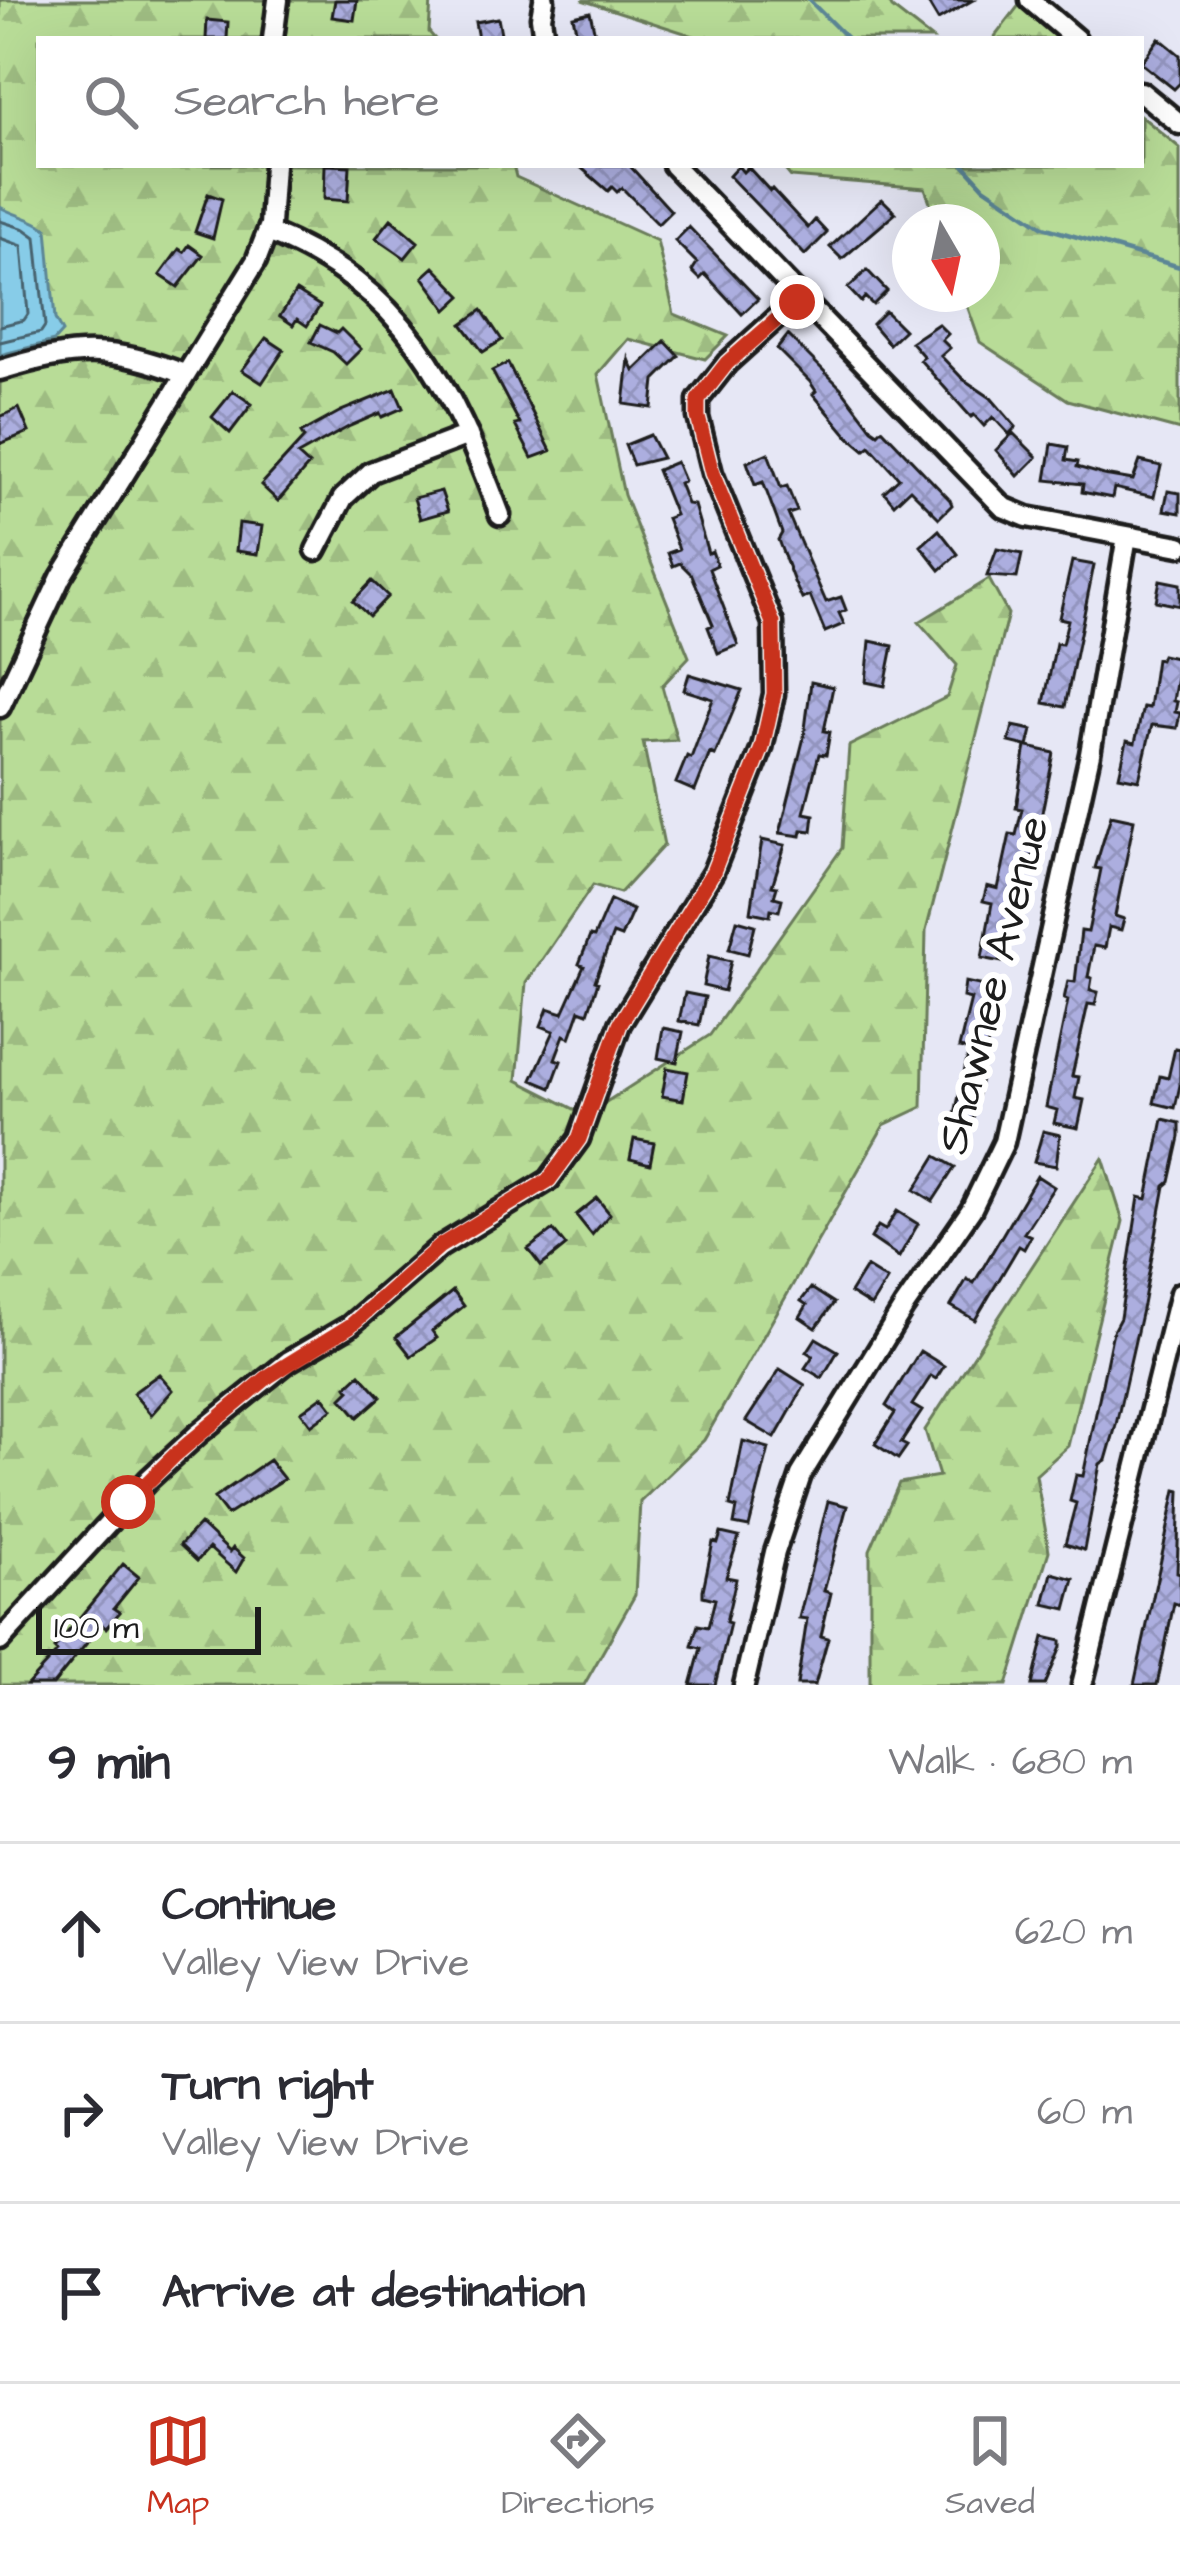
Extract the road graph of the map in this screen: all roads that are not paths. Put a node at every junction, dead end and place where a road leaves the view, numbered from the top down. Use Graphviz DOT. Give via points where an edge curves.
graph roads {
  1 [pos="278,0"];
  2 [pos="544,0"];
  3 [pos="1030,0"];
  4 [pos="273,36"];
  5 [pos="544,36"];
  6 [pos="1072,36"];
  7 [pos="1144,94"];
  8 [pos="1180,124"];
  9 [pos="274,168"];
  10 [pos="676,168"];
  11 [pos="268,232"];
  12 [pos="799,298"];
  13 [pos="0,370"];
  14 [pos="184,374"];
  15 [pos="468,435"];
  16 [pos="500,515"];
  17 [pos="1127,536"];
  18 [pos="1180,546"];
  19 [pos="316,550"];
  20 [pos="0,707"];
  21 [pos="1180,1293"];
  22 [pos="0,1641"];
  23 [pos="744,1685"];
  24 [pos="1082,1685"];
  1 -- 4 [label="street"];
  2 -- 5 [label="street"];
  3 -- 6 [label="street"];
  7 -- 8 [label="street"];
  9 -- 11 [label="street"];
  10 -- 12 [label="street"];
  11 -- 14 [label="street" via="238,296"];
  11 -- 15 [label="street" via="362,283 437,371"];
  12 -- 17 [label="street" via="1003,507"];
  12 -- 22 [label="street" via="698,400 708,459 773,623 774,694 762,748 713,872 620,1024 579,1139 549,1180 414,1265 350,1326 289,1361 198,1434"];
  13 -- 14 [label="street" via="93,351"];
  14 -- 20 [label="street" via="61,577"];
  15 -- 16 [label="street"];
  15 -- 19 [label="street" via="371,472 343,498"];
  17 -- 18 [label="street"];
  17 -- 23 [label="street, Shawnee Avenue" via="1090,754 1004,1142 971,1210 801,1475"];
  21 -- 24 [label="street"];
}
